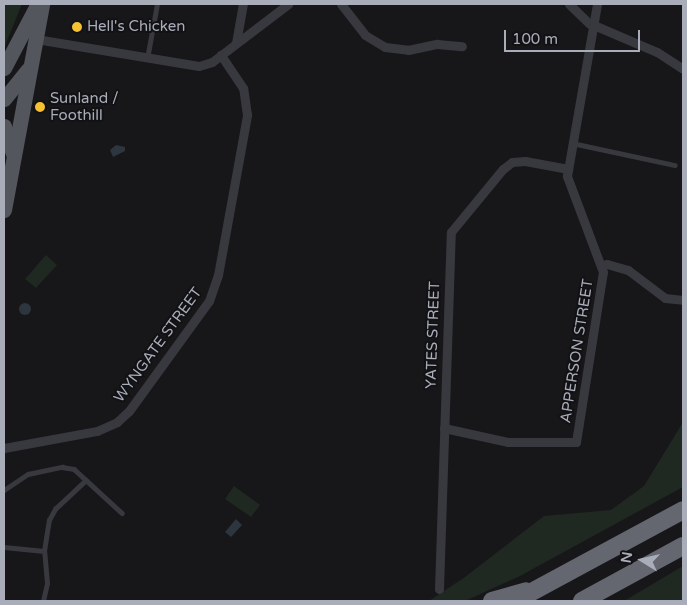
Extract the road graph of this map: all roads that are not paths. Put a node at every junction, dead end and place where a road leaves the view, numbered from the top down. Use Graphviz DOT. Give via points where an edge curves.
graph roads {
  1 [pos="37,4"];
  2 [pos="42,4"];
  3 [pos="157,4"];
  4 [pos="243,4"];
  5 [pos="288,4"];
  6 [pos="342,4"];
  7 [pos="570,4"];
  8 [pos="597,4"];
  9 [pos="593,24"];
  10 [pos="36,39"];
  11 [pos="236,43"];
  12 [pos="462,46"];
  13 [pos="221,55"];
  14 [pos="146,59"];
  15 [pos="31,64"];
  16 [pos="4,68"];
  17 [pos="683,69"];
  18 [pos="4,99"];
  19 [pos="4,126"];
  20 [pos="572,143"];
  21 [pos="14,160"];
  22 [pos="675,165"];
  23 [pos="568,169"];
  24 [pos="4,210"];
  25 [pos="601,266"];
  26 [pos="683,300"];
  27 [pos="444,428"];
  28 [pos="4,448"];
  29 [pos="86,480"];
  30 [pos="4,490"];
  31 [pos="683,510"];
  32 [pos="122,513"];
  33 [pos="683,546"];
  34 [pos="4,547"];
  35 [pos="44,551"];
  36 [pos="543,586"];
  37 [pos="439,589"];
  38 [pos="44,601"];
  39 [pos="492,601"];
  40 [pos="515,601"];
  41 [pos="582,601"];
  1 -- 16 [label="main road"];
  2 -- 10 [label="main road"];
  3 -- 14 [label="lane"];
  4 -- 11 [label="street"];
  5 -- 11 [label="street"];
  6 -- 12 [label="street" via="365,35 384,47 408,50 437,44"];
  7 -- 9 [label="street"];
  8 -- 9 [label="street, APPERSON STREET"];
  9 -- 17 [label="street" via="657,52"];
  9 -- 20 [label="street, APPERSON STREET"];
  10 -- 14 [label="street"];
  10 -- 15 [label="main road"];
  11 -- 13 [label="street"];
  13 -- 14 [label="street" via="199,66"];
  13 -- 28 [label="street, WYNGATE STREET" via="243,88 247,115 218,275 209,301 129,411 117,422 97,431"];
  15 -- 18 [label="main road"];
  15 -- 21 [label="main road"];
  19 -- 21 [label="main road"];
  20 -- 22 [label="lane"];
  20 -- 23 [label="street, APPERSON STREET"];
  21 -- 24 [label="main road"];
  23 -- 25 [label="street, APPERSON STREET" via="568,184"];
  23 -- 27 [label="street, YATES STREET" via="525,161 512,162 451,232"];
  25 -- 26 [label="street" via="607,264 633,272 665,298"];
  25 -- 27 [label="street, APPERSON STREET" via="603,276 576,442 508,442"];
  27 -- 37 [label="street, YATES STREET"];
  29 -- 30 [label="lane" via="74,469 62,467 28,474"];
  29 -- 32 [label="lane"];
  29 -- 35 [label="lane" via="55,509 45,531"];
  31 -- 36 [label="highway"];
  33 -- 41 [label="highway"];
  34 -- 35 [label="lane"];
  35 -- 38 [label="lane" via="47,583"];
  36 -- 39 [label="highway"];
  36 -- 40 [label="highway"];
}
